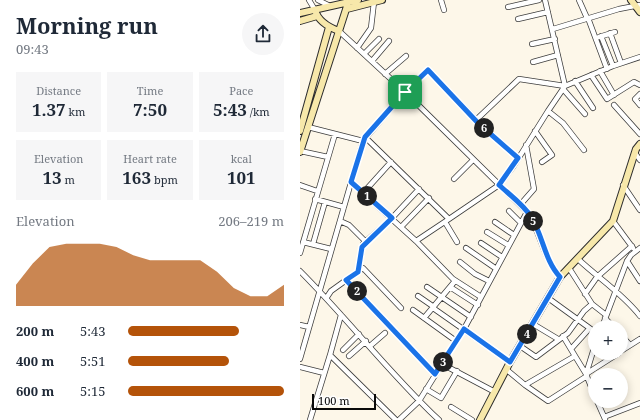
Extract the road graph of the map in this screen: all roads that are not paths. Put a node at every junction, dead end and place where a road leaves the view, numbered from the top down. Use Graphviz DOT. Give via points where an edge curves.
graph roads {
  1 [pos="309,0"];
  2 [pos="318,0"];
  3 [pos="358,0"];
  4 [pos="382,0"];
  5 [pos="441,0"];
  6 [pos="538,0"];
  7 [pos="545,0"];
  8 [pos="579,0"];
  9 [pos="631,0"];
  10 [pos="374,2"];
  11 [pos="333,4"];
  12 [pos="348,4"];
  13 [pos="638,6"];
  14 [pos="508,7"];
  15 [pos="315,10"];
  16 [pos="444,10"];
  17 [pos="548,12"];
  18 [pos="640,12"];
  19 [pos="300,14"];
  20 [pos="316,16"];
  21 [pos="588,18"];
  22 [pos="518,19"];
  23 [pos="300,21"];
  24 [pos="329,27"];
  25 [pos="553,29"];
  26 [pos="339,31"];
  27 [pos="601,36"];
  28 [pos="596,38"];
  29 [pos="379,39"];
  30 [pos="555,39"];
  31 [pos="389,41"];
  32 [pos="532,44"];
  33 [pos="357,48"];
  34 [pos="364,54"];
  35 [pos="558,55"];
  36 [pos="406,56"];
  37 [pos="640,57"];
  38 [pos="372,61"];
  39 [pos="533,62"];
  40 [pos="621,63"];
  41 [pos="613,66"];
  42 [pos="607,68"];
  43 [pos="600,71"];
  44 [pos="385,74"];
  45 [pos="591,74"];
  46 [pos="575,81"];
  47 [pos="640,85"];
  48 [pos="564,88"];
  49 [pos="405,92"];
  50 [pos="640,94"];
  51 [pos="614,95"];
  52 [pos="614,105"];
  53 [pos="640,105"];
  54 [pos="593,108"];
  55 [pos="548,111"];
  56 [pos="585,114"];
  57 [pos="304,116"];
  58 [pos="311,118"];
  59 [pos="476,120"];
  60 [pos="301,123"];
  61 [pos="308,127"];
  62 [pos="300,131"];
  63 [pos="535,131"];
  64 [pos="335,134"];
  65 [pos="640,134"];
  66 [pos="364,139"];
  67 [pos="640,144"];
  68 [pos="526,145"];
  69 [pos="584,150"];
  70 [pos="300,151"];
  71 [pos="635,153"];
  72 [pos="328,157"];
  73 [pos="518,158"];
  74 [pos="474,160"];
  75 [pos="640,160"];
  76 [pos="392,162"];
  77 [pos="542,162"];
  78 [pos="454,180"];
  79 [pos="351,182"];
  80 [pos="300,185"];
  81 [pos="499,185"];
  82 [pos="623,185"];
  83 [pos="419,189"];
  84 [pos="317,191"];
  85 [pos="363,193"];
  86 [pos="429,198"];
  87 [pos="315,199"];
  88 [pos="324,202"];
  89 [pos="520,205"];
  90 [pos="344,207"];
  91 [pos="640,210"];
  92 [pos="509,211"];
  93 [pos="527,212"];
  94 [pos="392,218"];
  95 [pos="340,221"];
  96 [pos="447,221"];
  97 [pos="613,221"];
  98 [pos="495,222"];
  99 [pos="521,223"];
  100 [pos="401,227"];
  101 [pos="487,232"];
  102 [pos="514,235"];
  103 [pos="416,241"];
  104 [pos="303,242"];
  105 [pos="366,242"];
  106 [pos="457,242"];
  107 [pos="481,243"];
  108 [pos="313,244"];
  109 [pos="508,245"];
  110 [pos="466,248"];
  111 [pos="633,248"];
  112 [pos="640,248"];
  113 [pos="331,249"];
  114 [pos="300,253"];
  115 [pos="502,257"];
  116 [pos="578,259"];
  117 [pos="627,261"];
  118 [pos="460,262"];
  119 [pos="495,268"];
  120 [pos="569,268"];
  121 [pos="300,271"];
  122 [pos="358,272"];
  123 [pos="560,277"];
  124 [pos="597,277"];
  125 [pos="346,280"];
  126 [pos="455,281"];
  127 [pos="489,281"];
  128 [pos="640,281"];
  129 [pos="426,286"];
  130 [pos="450,287"];
  131 [pos="319,290"];
  132 [pos="616,290"];
  133 [pos="585,294"];
  134 [pos="418,296"];
  135 [pos="327,297"];
  136 [pos="481,297"];
  137 [pos="441,298"];
  138 [pos="548,298"];
  139 [pos="592,304"];
  140 [pos="478,305"];
  141 [pos="433,307"];
  142 [pos="401,308"];
  143 [pos="414,310"];
  144 [pos="341,315"];
  145 [pos="606,316"];
  146 [pos="640,316"];
  147 [pos="471,317"];
  148 [pos="424,318"];
  149 [pos="578,320"];
  150 [pos="605,320"];
  151 [pos="609,320"];
  152 [pos="533,324"];
  153 [pos="300,325"];
  154 [pos="309,327"];
  155 [pos="588,328"];
  156 [pos="464,329"];
  157 [pos="588,331"];
  158 [pos="385,333"];
  159 [pos="359,334"];
  160 [pos="563,336"];
  161 [pos="558,339"];
  162 [pos="640,339"];
  163 [pos="366,341"];
  164 [pos="456,341"];
  165 [pos="630,345"];
  166 [pos="370,346"];
  167 [pos="520,346"];
  168 [pos="571,349"];
  169 [pos="342,350"];
  170 [pos="330,355"];
  171 [pos="349,356"];
  172 [pos="575,356"];
  173 [pos="300,359"];
  174 [pos="591,360"];
  175 [pos="606,360"];
  176 [pos="510,362"];
  177 [pos="442,364"];
  178 [pos="300,367"];
  179 [pos="507,370"];
  180 [pos="457,371"];
  181 [pos="324,373"];
  182 [pos="435,374"];
  183 [pos="586,375"];
  184 [pos="588,380"];
  185 [pos="525,385"];
  186 [pos="426,389"];
  187 [pos="496,392"];
  188 [pos="419,401"];
  189 [pos="640,403"];
  190 [pos="451,408"];
  191 [pos="600,408"];
  192 [pos="605,419"];
  193 [pos="310,420"];
  194 [pos="398,420"];
  195 [pos="439,420"];
  196 [pos="472,420"];
  197 [pos="480,420"];
  1 -- 15 [label="street"];
  2 -- 11 [label="street"];
  3 -- 12 [label="street"];
  4 -- 10 [label="street"];
  5 -- 16 [label="street"];
  6 -- 14 [label="street"];
  7 -- 17 [label="street"];
  8 -- 21 [label="street"];
  9 -- 13 [label="street"];
  10 -- 12 [label="street"];
  10 -- 33 [label="street" via="372,28"];
  11 -- 12 [label="street"];
  11 -- 15 [label="street"];
  12 -- 26 [label="street"];
  13 -- 18 [label="street"];
  13 -- 21 [label="street"];
  15 -- 19 [label="street"];
  15 -- 20 [label="street"];
  17 -- 22 [label="street"];
  17 -- 25 [label="street"];
  20 -- 23 [label="street"];
  20 -- 24 [label="street"];
  21 -- 25 [label="street"];
  21 -- 28 [label="street"];
  24 -- 26 [label="street"];
  24 -- 57 [label="street"];
  25 -- 30 [label="street"];
  26 -- 33 [label="street"];
  26 -- 58 [label="street"];
  27 -- 28 [label="street"];
  27 -- 40 [label="street" via="612,33"];
  27 -- 41 [label="street"];
  28 -- 42 [label="street"];
  29 -- 34 [label="street"];
  30 -- 32 [label="street"];
  30 -- 35 [label="street"];
  31 -- 38 [label="street"];
  33 -- 34 [label="street"];
  34 -- 38 [label="street"];
  35 -- 39 [label="street"];
  35 -- 48 [label="street"];
  36 -- 44 [label="street"];
  37 -- 40 [label="street"];
  38 -- 44 [label="street"];
  40 -- 41 [label="street"];
  41 -- 42 [label="street"];
  42 -- 43 [label="street"];
  43 -- 45 [label="street"];
  43 -- 51 [label="street"];
  44 -- 49 [label="street"];
  45 -- 46 [label="street"];
  45 -- 51 [label="street" via="606,98"];
  46 -- 48 [label="street"];
  46 -- 54 [label="street"];
  47 -- 51 [label="street" via="634,82"];
  48 -- 55 [label="street"];
  48 -- 56 [label="street"];
  48 -- 59 [label="street" via="519,79"];
  49 -- 59 [label="street" via="428,70"];
  49 -- 66 [label="street"];
  49 -- 74 [label="street"];
  50 -- 53 [label="street" via="635,99"];
  52 -- 65 [label="street"];
  55 -- 63 [label="street"];
  55 -- 69 [label="street" via="563,123"];
  57 -- 58 [label="street"];
  57 -- 60 [label="street"];
  58 -- 61 [label="street"];
  59 -- 73 [label="street"];
  60 -- 62 [label="street"];
  61 -- 64 [label="street"];
  61 -- 70 [label="street"];
  63 -- 68 [label="street"];
  63 -- 77 [label="street" via="552,155"];
  64 -- 66 [label="street"];
  64 -- 72 [label="street"];
  66 -- 76 [label="street"];
  66 -- 79 [label="street"];
  67 -- 71 [label="street"];
  68 -- 73 [label="street"];
  68 -- 89 [label="street" via="534,189"];
  70 -- 72 [label="street"];
  71 -- 75 [label="street"];
  71 -- 82 [label="street"];
  72 -- 84 [label="street"];
  73 -- 81 [label="street"];
  74 -- 78 [label="street"];
  74 -- 81 [label="street"];
  76 -- 83 [label="street"];
  76 -- 85 [label="street"];
  79 -- 85 [label="street"];
  79 -- 90 [label="street"];
  80 -- 84 [label="street"];
  81 -- 89 [label="street"];
  81 -- 96 [label="street"];
  82 -- 91 [label="street"];
  82 -- 97 [label="street"];
  83 -- 86 [label="street"];
  83 -- 94 [label="street"];
  84 -- 87 [label="street"];
  85 -- 94 [label="street"];
  86 -- 96 [label="street"];
  86 -- 100 [label="street"];
  87 -- 88 [label="street"];
  87 -- 104 [label="street"];
  88 -- 90 [label="street"];
  88 -- 108 [label="street"];
  89 -- 93 [label="street"];
  90 -- 95 [label="street"];
  92 -- 99 [label="street"];
  93 -- 99 [label="street"];
  93 -- 123 [label="street" via="551,266"];
  94 -- 100 [label="street"];
  94 -- 105 [label="street"];
  95 -- 105 [label="street" via="349,225"];
  95 -- 113 [label="street"];
  96 -- 103 [label="street"];
  96 -- 106 [label="street"];
  97 -- 111 [label="street"];
  97 -- 116 [label="street"];
  98 -- 102 [label="street"];
  99 -- 102 [label="street"];
  100 -- 103 [label="street"];
  101 -- 109 [label="street"];
  102 -- 109 [label="street"];
  103 -- 126 [label="street"];
  104 -- 108 [label="street"];
  104 -- 114 [label="street"];
  105 -- 122 [label="street" via="362,247"];
  107 -- 115 [label="street"];
  108 -- 113 [label="street"];
  109 -- 115 [label="street"];
  110 -- 119 [label="street"];
  111 -- 112 [label="street"];
  111 -- 117 [label="street"];
  111 -- 124 [label="street"];
  113 -- 131 [label="street"];
  115 -- 119 [label="street"];
  116 -- 120 [label="street"];
  116 -- 124 [label="street"];
  117 -- 128 [label="street"];
  117 -- 132 [label="street"];
  118 -- 127 [label="street"];
  119 -- 127 [label="street"];
  120 -- 123 [label="street"];
  120 -- 133 [label="street"];
  121 -- 131 [label="street"];
  122 -- 125 [label="street"];
  122 -- 142 [label="street" via="364,269"];
  123 -- 138 [label="street"];
  124 -- 132 [label="street"];
  124 -- 133 [label="street"];
  125 -- 135 [label="street"];
  125 -- 182 [label="street"];
  126 -- 130 [label="street"];
  126 -- 136 [label="street"];
  127 -- 136 [label="street"];
  129 -- 137 [label="street"];
  130 -- 137 [label="street"];
  130 -- 140 [label="street"];
  131 -- 135 [label="street"];
  131 -- 154 [label="street"];
  132 -- 145 [label="street"];
  132 -- 146 [label="street"];
  133 -- 139 [label="street"];
  134 -- 141 [label="street"];
  135 -- 144 [label="street"];
  136 -- 140 [label="street"];
  137 -- 141 [label="street"];
  137 -- 147 [label="street"];
  138 -- 149 [label="street"];
  138 -- 152 [label="street"];
  139 -- 145 [label="street"];
  139 -- 149 [label="street"];
  140 -- 147 [label="street"];
  141 -- 148 [label="street"];
  141 -- 156 [label="street"];
  143 -- 148 [label="street"];
  144 -- 159 [label="street"];
  144 -- 170 [label="street"];
  145 -- 150 [label="street"];
  145 -- 151 [label="street"];
  147 -- 156 [label="street"];
  148 -- 164 [label="street"];
  149 -- 155 [label="street"];
  149 -- 160 [label="street"];
  152 -- 161 [label="street"];
  152 -- 167 [label="street"];
  153 -- 154 [label="street"];
  154 -- 173 [label="street"];
  156 -- 164 [label="street"];
  156 -- 176 [label="street"];
  157 -- 168 [label="street"];
  158 -- 166 [label="street"];
  159 -- 163 [label="street"];
  159 -- 169 [label="street"];
  160 -- 161 [label="street"];
  160 -- 168 [label="street"];
  161 -- 167 [label="street" via="536,357"];
  162 -- 165 [label="street"];
  163 -- 166 [label="street"];
  163 -- 171 [label="street"];
  164 -- 177 [label="street"];
  166 -- 188 [label="street"];
  167 -- 176 [label="street"];
  168 -- 172 [label="street"];
  170 -- 181 [label="street"];
  170 -- 194 [label="street"];
  172 -- 183 [label="street"];
  172 -- 185 [label="street"];
  174 -- 183 [label="street"];
  175 -- 183 [label="street"];
  176 -- 179 [label="street"];
  177 -- 180 [label="street"];
  177 -- 182 [label="street"];
  178 -- 181 [label="street"];
  179 -- 185 [label="street"];
  179 -- 187 [label="street"];
  180 -- 186 [label="street" via="441,398"];
  180 -- 187 [label="street"];
  181 -- 193 [label="street"];
  182 -- 186 [label="street"];
  183 -- 184 [label="street"];
  183 -- 185 [label="street" via="548,401"];
  186 -- 188 [label="street"];
  187 -- 197 [label="street"];
  188 -- 194 [label="street"];
  188 -- 195 [label="street"];
  189 -- 192 [label="street"];
  190 -- 196 [label="street"];
  191 -- 192 [label="street"];
}
